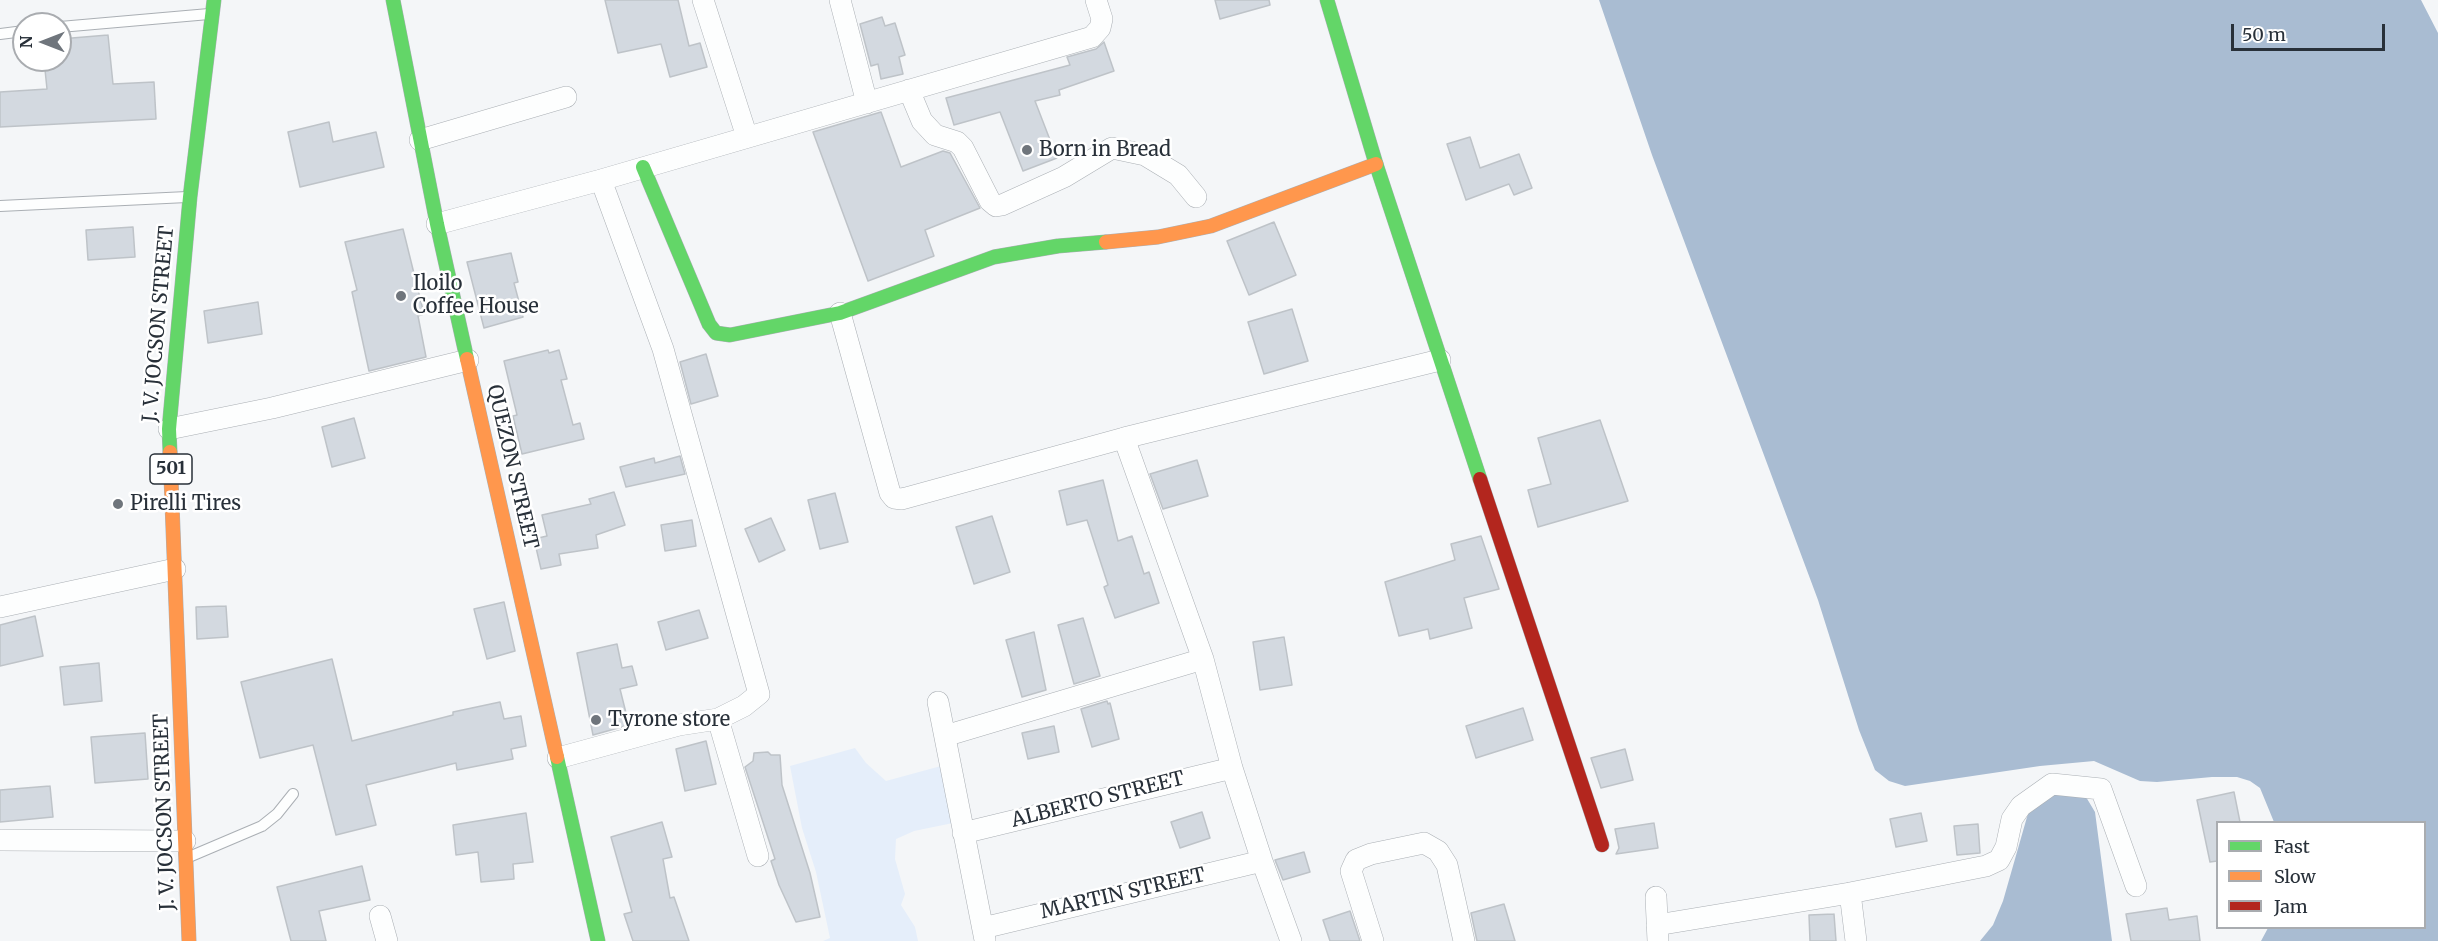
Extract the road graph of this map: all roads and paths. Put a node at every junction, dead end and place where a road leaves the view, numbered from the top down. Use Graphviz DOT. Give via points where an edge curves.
graph roads {
  1 [pos="393,0"];
  2 [pos="703,0"];
  3 [pos="840,0"];
  4 [pos="1096,0"];
  5 [pos="1327,0"];
  6 [pos="213,7"];
  7 [pos="72,25"];
  8 [pos="909,90"];
  9 [pos="566,97"];
  10 [pos="867,103"];
  11 [pos="747,137"];
  12 [pos="420,140"];
  13 [pos="1376,164"];
  14 [pos="643,167"];
  15 [pos="601,180"];
  16 [pos="190,197"];
  17 [pos="1196,197"];
  18 [pos="0,206"];
  19 [pos="437,224"];
  20 [pos="840,313"];
  21 [pos="468,360"];
  22 [pos="1440,360"];
  23 [pos="169,429"];
  24 [pos="1124,438"];
  25 [pos="175,569"];
  26 [pos="0,607"];
  27 [pos="1203,659"];
  28 [pos="938,702"];
  29 [pos="718,719"];
  30 [pos="945,736"];
  31 [pos="558,758"];
  32 [pos="1232,768"];
  33 [pos="293,794"];
  34 [pos="963,832"];
  35 [pos="0,840"];
  36 [pos="1602,845"];
  37 [pos="186,850"];
  38 [pos="758,856"];
  39 [pos="1262,861"];
  40 [pos="2136,886"];
  41 [pos="1850,893"];
  42 [pos="1656,897"];
  43 [pos="380,916"];
  44 [pos="1658,933"];
  45 [pos="984,934"];
  46 [pos="189,941"];
  47 [pos="387,941"];
  48 [pos="598,941"];
  49 [pos="1291,941"];
  50 [pos="1373,941"];
  51 [pos="1464,941"];
  52 [pos="1856,941"];
  1 -- 12 [label="main road, QUEZON STREET"];
  2 -- 11 [label="street"];
  3 -- 10 [label="street"];
  4 -- 8 [label="street" via="1102,19 1092,37"];
  5 -- 13 [label="main road"];
  6 -- 7 [label="lane"];
  6 -- 16 [label="main road, J. V. JOCSON STREET / 501"];
  8 -- 10 [label="street"];
  8 -- 17 [label="street" via="922,121 935,135 963,148 996,206 1064,177 1112,148 1145,155 1178,175"];
  9 -- 12 [label="street"];
  10 -- 11 [label="street"];
  11 -- 14 [label="street"];
  12 -- 19 [label="main road, QUEZON STREET"];
  13 -- 20 [label="main road" via="1212,226 1158,237 1058,246 994,257"];
  13 -- 22 [label="main road"];
  14 -- 15 [label="street"];
  14 -- 20 [label="main road" via="716,333 730,334"];
  15 -- 19 [label="street"];
  15 -- 29 [label="street" via="663,350 759,694"];
  16 -- 18 [label="lane"];
  16 -- 23 [label="main road, J. V. JOCSON STREET / 501"];
  19 -- 21 [label="main road, QUEZON STREET"];
  20 -- 24 [label="street" via="894,498"];
  21 -- 23 [label="street"];
  21 -- 31 [label="main road, QUEZON STREET"];
  22 -- 24 [label="street"];
  22 -- 36 [label="main road"];
  23 -- 25 [label="main road, J. V. JOCSON STREET / 501"];
  24 -- 27 [label="street"];
  25 -- 26 [label="street"];
  25 -- 37 [label="main road, J. V. JOCSON STREET / 501"];
  27 -- 30 [label="street"];
  27 -- 32 [label="street"];
  28 -- 30 [label="street"];
  29 -- 31 [label="street" via="679,725"];
  29 -- 38 [label="street"];
  30 -- 34 [label="street"];
  31 -- 48 [label="main road, QUEZON STREET"];
  32 -- 34 [label="street, ALBERTO STREET"];
  32 -- 39 [label="street"];
  33 -- 37 [label="lane" via="262,826"];
  34 -- 45 [label="street"];
  35 -- 37 [label="street"];
  37 -- 46 [label="main road, J. V. JOCSON STREET / 501"];
  39 -- 45 [label="street, MARTIN STREET"];
  39 -- 49 [label="street"];
  40 -- 41 [label="street" via="2101,789 2052,784 2026,801 2012,819 1999,860 1986,866"];
  41 -- 44 [label="street"];
  41 -- 52 [label="street"];
  42 -- 44 [label="street"];
  43 -- 47 [label="street"];
  50 -- 51 [label="street" via="1351,871 1356,860 1424,843 1438,851 1447,865"];
}
